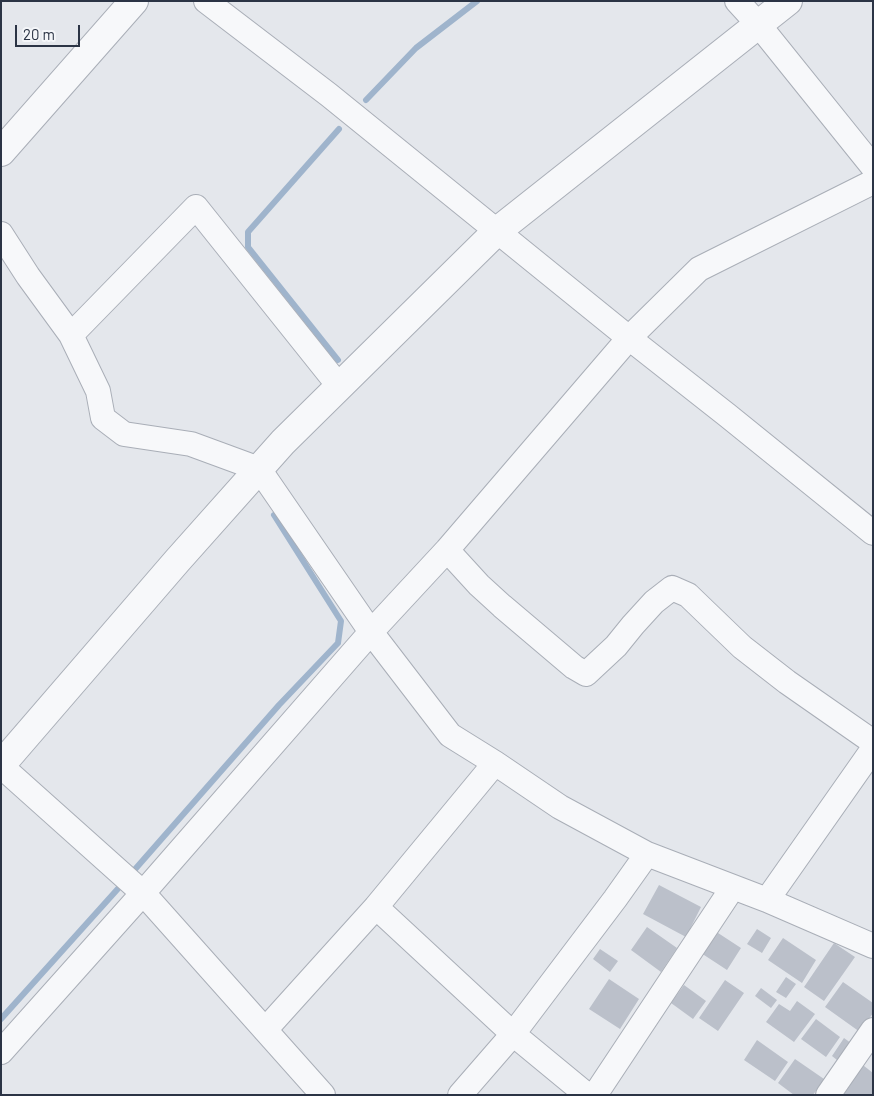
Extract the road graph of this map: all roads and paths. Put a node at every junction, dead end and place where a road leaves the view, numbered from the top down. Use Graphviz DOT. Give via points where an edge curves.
graph roads {
  1 [pos="134,1"];
  2 [pos="206,1"];
  3 [pos="737,1"];
  4 [pos="788,1"];
  5 [pos="758,24"];
  6 [pos="1,152"];
  7 [pos="873,167"];
  8 [pos="873,182"];
  9 [pos="496,232"];
  10 [pos="1,234"];
  11 [pos="71,335"];
  12 [pos="629,338"];
  13 [pos="339,386"];
  14 [pos="259,469"];
  15 [pos="873,533"];
  16 [pos="447,550"];
  17 [pos="371,632"];
  18 [pos="873,742"];
  19 [pos="873,749"];
  20 [pos="495,763"];
  21 [pos="1,766"];
  22 [pos="647,854"];
  23 [pos="131,883"];
  24 [pos="732,887"];
  25 [pos="767,900"];
  26 [pos="376,908"];
  27 [pos="873,946"];
  28 [pos="265,1030"];
  29 [pos="873,1030"];
  30 [pos="514,1034"];
  31 [pos="1,1052"];
  32 [pos="323,1095"];
  33 [pos="460,1095"];
  34 [pos="588,1095"];
  35 [pos="596,1095"];
  36 [pos="828,1095"];
  1 -- 6 [label="street"];
  2 -- 9 [label="street" via="329,95"];
  3 -- 5 [label="street"];
  4 -- 5 [label="street"];
  5 -- 7 [label="street"];
  5 -- 9 [label="street"];
  8 -- 12 [label="street" via="699,269"];
  9 -- 12 [label="street"];
  9 -- 13 [label="street"];
  10 -- 11 [label="street"];
  11 -- 13 [label="street" via="196,207"];
  11 -- 14 [label="street" via="98,391 104,418 124,434 191,444"];
  12 -- 15 [label="street"];
  12 -- 16 [label="street"];
  13 -- 14 [label="street"];
  14 -- 17 [label="street"];
  14 -- 21 [label="street"];
  16 -- 17 [label="street"];
  16 -- 18 [label="street" via="502,606 586,674 616,646 654,602 672,588 688,595 742,647"];
  17 -- 20 [label="street" via="450,735"];
  17 -- 23 [label="street"];
  19 -- 25 [label="street"];
  20 -- 22 [label="street" via="560,807"];
  20 -- 26 [label="street"];
  21 -- 23 [label="street"];
  22 -- 24 [label="street"];
  22 -- 30 [label="street"];
  23 -- 28 [label="street"];
  23 -- 31 [label="street"];
  24 -- 25 [label="street"];
  24 -- 35 [label="street"];
  25 -- 27 [label="street"];
  26 -- 28 [label="street"];
  26 -- 30 [label="street"];
  28 -- 32 [label="street"];
  29 -- 36 [label="street"];
  30 -- 33 [label="street"];
  30 -- 34 [label="street"];
}
